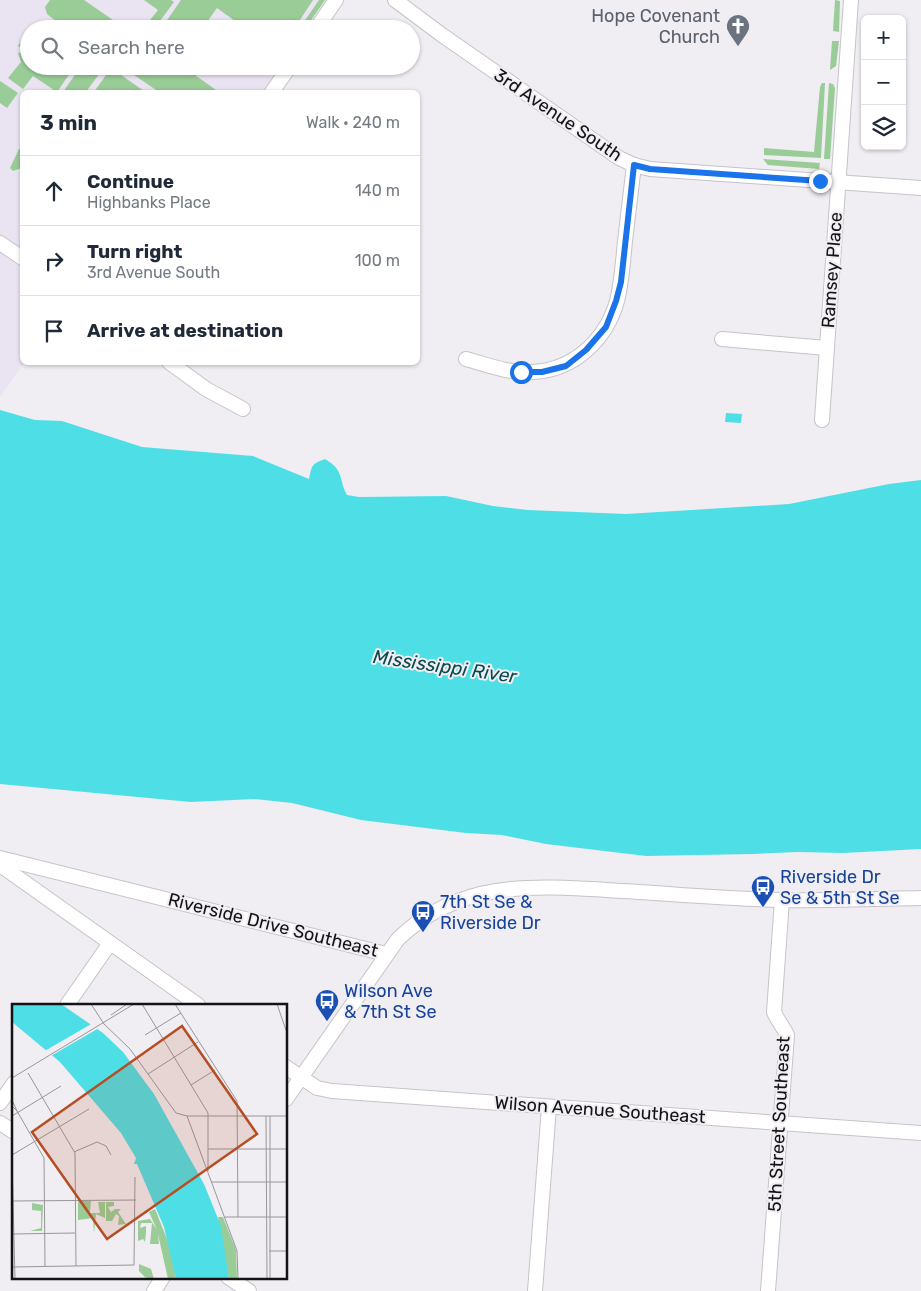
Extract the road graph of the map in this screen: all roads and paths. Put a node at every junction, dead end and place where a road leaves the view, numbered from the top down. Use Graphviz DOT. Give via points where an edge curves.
graph roads {
  1 [pos="336,0"];
  2 [pos="395,0"];
  3 [pos="851,0"];
  4 [pos="322,20"];
  5 [pos="284,75"];
  6 [pos="273,90"];
  7 [pos="634,165"];
  8 [pos="839,183"];
  9 [pos="921,188"];
  10 [pos="0,242"];
  11 [pos="20,257"];
  12 [pos="722,339"];
  13 [pos="827,348"];
  14 [pos="466,360"];
  15 [pos="173,365"];
  16 [pos="243,409"];
  17 [pos="822,420"];
  18 [pos="0,858"];
  19 [pos="0,865"];
  20 [pos="921,898"];
  21 [pos="782,900"];
  22 [pos="110,943"];
  23 [pos="386,954"];
  24 [pos="68,1004"];
  25 [pos="197,1004"];
  26 [pos="288,1067"];
  27 [pos="302,1077"];
  28 [pos="12,1086"];
  29 [pos="288,1096"];
  30 [pos="0,1102"];
  31 [pos="549,1107"];
  32 [pos="780,1122"];
  33 [pos="0,1123"];
  34 [pos="12,1131"];
  35 [pos="921,1132"];
  36 [pos="163,1278"];
  37 [pos="230,1278"];
  38 [pos="154,1291"];
  39 [pos="249,1291"];
  40 [pos="535,1291"];
  41 [pos="768,1291"];
  1 -- 4 [label="street"];
  2 -- 7 [label="street, 3rd Avenue South" via="619,158"];
  3 -- 8 [label="street, Ramsey Place"];
  5 -- 6 [label="street"];
  7 -- 8 [label="street, 3rd Avenue South" via="650,169"];
  7 -- 14 [label="street" via="619,291 612,315 598,338 566,366 542,372 506,370"];
  8 -- 9 [label="street, 3rd Avenue South"];
  8 -- 13 [label="street, Ramsey Place"];
  10 -- 11 [label="street"];
  12 -- 13 [label="street"];
  13 -- 17 [label="street, Ramsey Place"];
  15 -- 16 [label="street" via="206,390"];
  18 -- 23 [label="street, Riverside Drive Southeast"];
  19 -- 22 [label="street"];
  20 -- 21 [label="street, Riverside Drive Southeast"];
  21 -- 23 [label="street, Riverside Drive Southeast" via="542,886 495,890 446,905 426,916 411,926"];
  21 -- 32 [label="street, 5th Street Southeast" via="774,1012 787,1035"];
  22 -- 24 [label="street"];
  22 -- 25 [label="street"];
  23 -- 27 [label="street"];
  26 -- 27 [label="street, Wilson Avenue Southeast"];
  27 -- 29 [label="street"];
  27 -- 31 [label="street, Wilson Avenue Southeast" via="318,1088 332,1091"];
  28 -- 30 [label="street"];
  31 -- 32 [label="street, Wilson Avenue Southeast"];
  31 -- 40 [label="street"];
  32 -- 35 [label="street, Wilson Avenue Southeast"];
  32 -- 41 [label="street, 5th Street Southeast"];
  33 -- 34 [label="street"];
  36 -- 38 [label="street"];
  37 -- 39 [label="street"];
}
